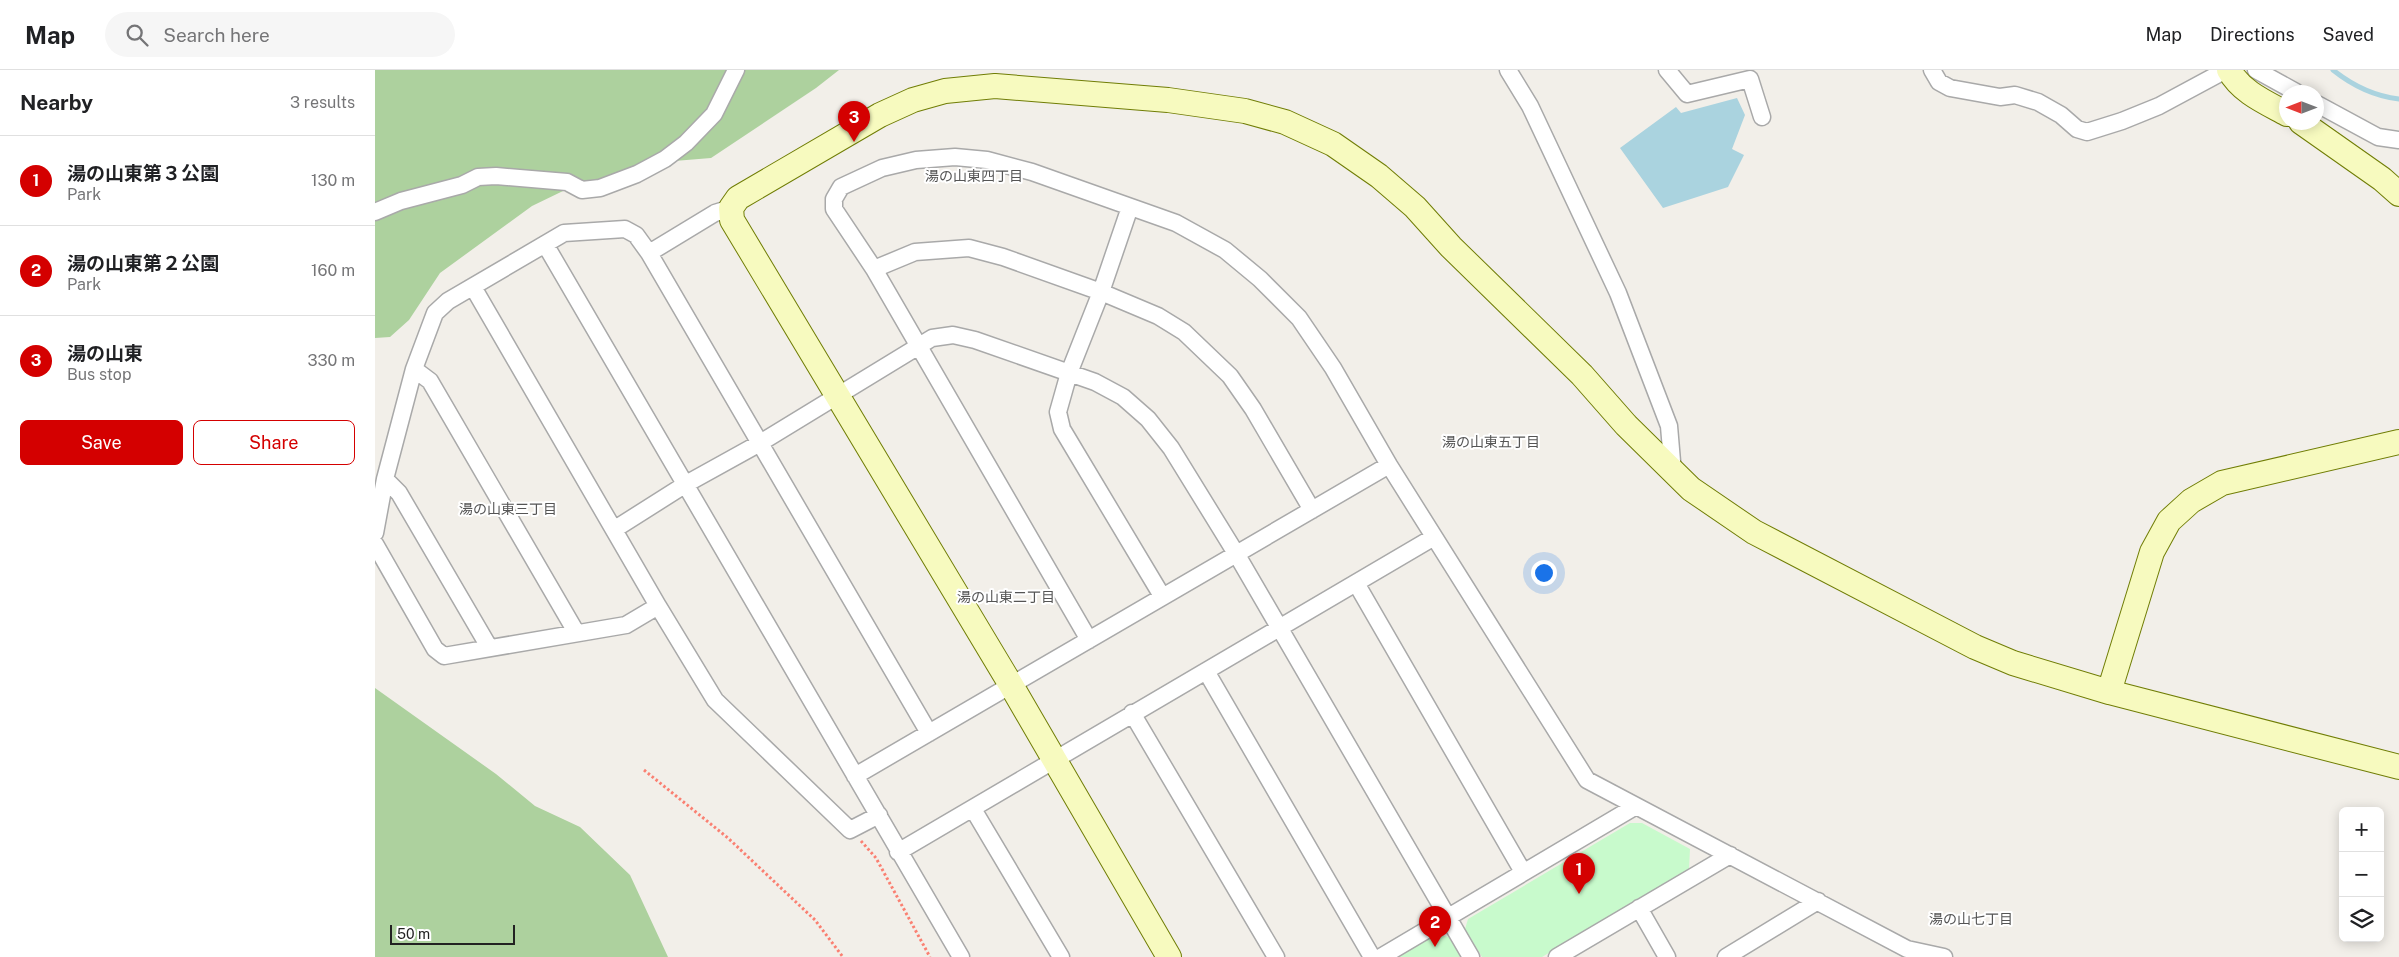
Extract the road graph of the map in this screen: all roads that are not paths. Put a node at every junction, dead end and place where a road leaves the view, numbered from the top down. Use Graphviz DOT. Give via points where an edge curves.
graph roads {
  1 [pos="736,70"];
  2 [pos="1509,70"];
  3 [pos="1667,70"];
  4 [pos="1932,70"];
  5 [pos="2227,70"];
  6 [pos="2256,70"];
  7 [pos="2283,85"];
  8 [pos="2324,108"];
  9 [pos="2279,109"];
  10 [pos="1761,117"];
  11 [pos="2312,130"];
  12 [pos="2399,140"];
  13 [pos="2399,194"];
  14 [pos="1130,207"];
  15 [pos="731,208"];
  16 [pos="375,212"];
  17 [pos="545,244"];
  18 [pos="649,253"];
  19 [pos="875,269"];
  20 [pos="473,287"];
  21 [pos="1101,292"];
  22 [pos="918,346"];
  23 [pos="414,369"];
  24 [pos="1069,374"];
  25 [pos="838,394"];
  26 [pos="2399,442"];
  27 [pos="760,443"];
  28 [pos="1389,465"];
  29 [pos="1673,472"];
  30 [pos="385,479"];
  31 [pos="686,484"];
  32 [pos="1312,510"];
  33 [pos="615,529"];
  34 [pos="375,533"];
  35 [pos="1434,537"];
  36 [pos="375,544"];
  37 [pos="1237,555"];
  38 [pos="1356,583"];
  39 [pos="1162,596"];
  40 [pos="658,606"];
  41 [pos="1279,626"];
  42 [pos="576,632"];
  43 [pos="1089,640"];
  44 [pos="489,647"];
  45 [pos="1206,671"];
  46 [pos="1011,685"];
  47 [pos="2109,692"];
  48 [pos="1132,714"];
  49 [pos="929,733"];
  50 [pos="1054,759"];
  51 [pos="2399,767"];
  52 [pos="855,776"];
  53 [pos="1636,806"];
  54 [pos="973,809"];
  55 [pos="879,815"];
  56 [pos="898,852"];
  57 [pos="1730,855"];
  58 [pos="1523,872"];
  59 [pos="1818,901"];
  60 [pos="1639,908"];
  61 [pos="1449,917"];
  62 [pos="1900,953"];
  63 [pos="1564,955"];
  64 [pos="961,957"];
  65 [pos="1061,957"];
  66 [pos="1169,957"];
  67 [pos="1276,957"];
  68 [pos="1372,957"];
  69 [pos="1381,957"];
  70 [pos="1471,957"];
  71 [pos="1667,957"];
  72 [pos="1727,957"];
  73 [pos="1944,957"];
  1 -- 16 [label="street" via="714,114 686,143 637,174 600,188 582,190 567,182 478,177"];
  2 -- 29 [label="street" via="1530,106 1618,293 1669,426"];
  3 -- 10 [label="street" via="1687,94 1751,79"];
  4 -- 5 [label="street" via="1939,82 1951,88 2000,97 2015,95 2038,102 2077,129 2087,132 2159,106"];
  5 -- 9 [label="street" via="2250,93"];
  6 -- 7 [label="street"];
  8 -- 12 [label="street" via="2378,137"];
  11 -- 13 [label="street"];
  14 -- 19 [label="street" via="1032,172 987,160 955,157 916,160 882,168 841,187 834,199 834,209"];
  14 -- 21 [label="street"];
  14 -- 28 [label="street" via="1176,224 1225,250 1260,279 1299,318 1333,368"];
  15 -- 18 [label="street" via="715,213"];
  15 -- 25 [label="street" via="732,220"];
  15 -- 29 [label="street" via="738,198 851,130 913,100 945,92 995,86 1168,100 1245,111 1285,122 1333,144 1379,176 1415,207"];
  17 -- 18 [label="street" via="564,233 625,229 636,236"];
  17 -- 20 [label="street"];
  17 -- 31 [label="street"];
  18 -- 27 [label="street"];
  19 -- 21 [label="street" via="915,252 969,248"];
  19 -- 22 [label="street"];
  20 -- 23 [label="street" via="448,301 435,313"];
  20 -- 33 [label="street"];
  21 -- 24 [label="street"];
  21 -- 32 [label="street" via="1157,316 1183,332 1225,371 1253,409"];
  22 -- 24 [label="street" via="933,338 953,335"];
  22 -- 25 [label="street"];
  22 -- 43 [label="street"];
  23 -- 30 [label="street"];
  23 -- 42 [label="street" via="429,381"];
  24 -- 37 [label="street" via="1095,382 1123,397 1148,419 1171,448"];
  24 -- 39 [label="street" via="1058,412 1062,429"];
  25 -- 27 [label="street"];
  25 -- 46 [label="street"];
  26 -- 47 [label="street" via="2222,483 2191,501 2169,521 2152,552"];
  27 -- 31 [label="street"];
  27 -- 49 [label="street"];
  28 -- 32 [label="street"];
  28 -- 35 [label="street"];
  29 -- 47 [label="street" via="1691,489 1753,532 1975,647 2013,663"];
  30 -- 34 [label="street"];
  30 -- 44 [label="street" via="399,494"];
  31 -- 33 [label="street"];
  31 -- 52 [label="street"];
  32 -- 37 [label="street"];
  33 -- 40 [label="street"];
  35 -- 38 [label="street"];
  35 -- 53 [label="street" via="1587,780"];
  36 -- 44 [label="street" via="435,649 444,656"];
  37 -- 39 [label="street"];
  37 -- 41 [label="street"];
  38 -- 41 [label="street"];
  38 -- 58 [label="street"];
  39 -- 43 [label="street"];
  40 -- 42 [label="street" via="626,625"];
  40 -- 55 [label="street" via="715,700 850,830"];
  41 -- 45 [label="street"];
  41 -- 61 [label="street"];
  42 -- 44 [label="street"];
  43 -- 46 [label="street"];
  45 -- 48 [label="street"];
  45 -- 68 [label="street"];
  46 -- 49 [label="street"];
  46 -- 50 [label="street"];
  47 -- 51 [label="street"];
  48 -- 50 [label="street"];
  48 -- 67 [label="street"];
  49 -- 52 [label="street"];
  50 -- 54 [label="street"];
  50 -- 66 [label="street"];
  52 -- 55 [label="street"];
  53 -- 57 [label="street"];
  53 -- 58 [label="street"];
  54 -- 56 [label="street"];
  54 -- 65 [label="street"];
  55 -- 56 [label="street"];
  56 -- 64 [label="street"];
  57 -- 59 [label="street"];
  57 -- 60 [label="street"];
  58 -- 61 [label="street"];
  59 -- 62 [label="street"];
  59 -- 72 [label="street"];
  60 -- 63 [label="street"];
  60 -- 71 [label="street"];
  61 -- 69 [label="street"];
  61 -- 70 [label="street"];
  62 -- 73 [label="street"];
}
